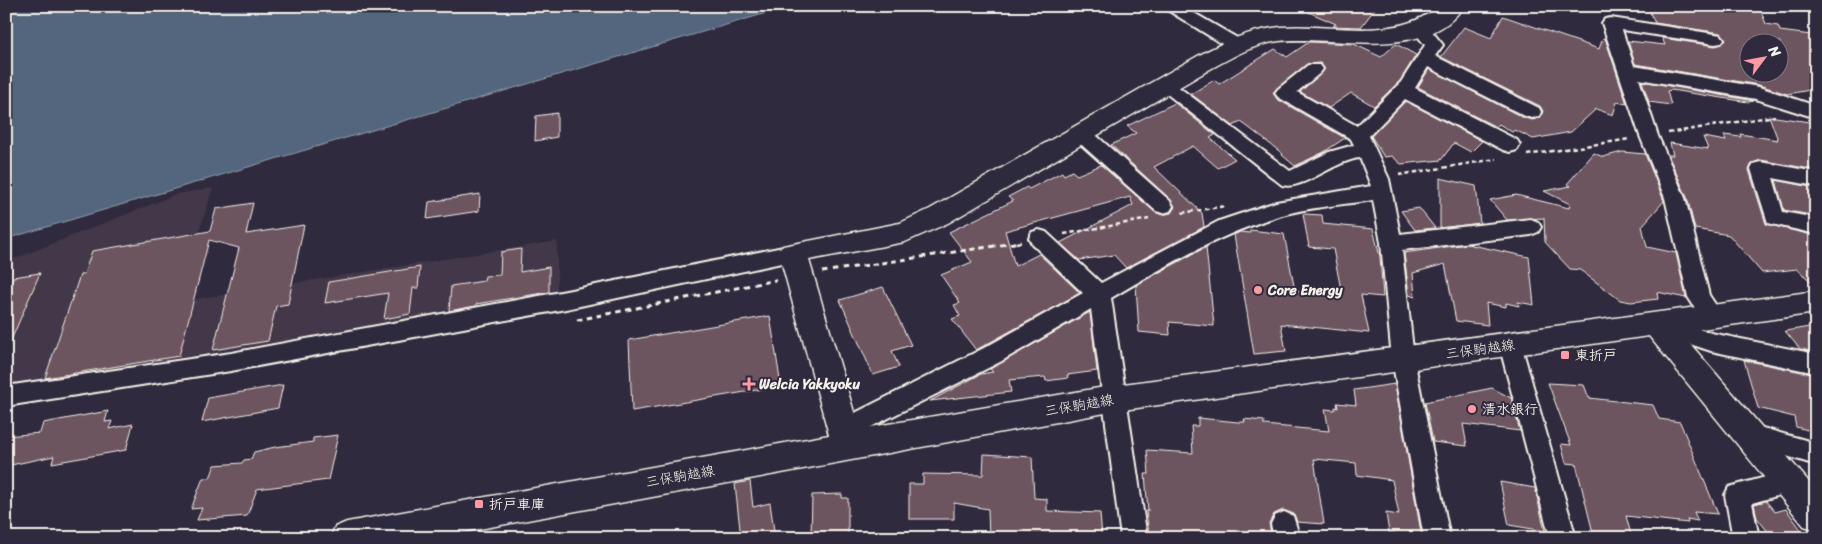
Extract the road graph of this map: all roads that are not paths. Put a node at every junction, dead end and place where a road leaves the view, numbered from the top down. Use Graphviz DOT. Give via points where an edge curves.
graph roads {
  1 [pos="1169,6"];
  2 [pos="1454,6"];
  3 [pos="1420,28"];
  4 [pos="1715,39"];
  5 [pos="1238,46"];
  6 [pos="1426,58"];
  7 [pos="1314,69"];
  8 [pos="1627,72"];
  9 [pos="1166,86"];
  10 [pos="1403,90"];
  11 [pos="1532,112"];
  12 [pos="1816,112"];
  13 [pos="1082,134"];
  14 [pos="1363,143"];
  15 [pos="1514,153"];
  16 [pos="1816,179"];
  17 [pos="1381,185"];
  18 [pos="1165,213"];
  19 [pos="1816,226"];
  20 [pos="1531,227"];
  21 [pos="1039,238"];
  22 [pos="1391,243"];
  23 [pos="796,264"];
  24 [pos="1100,295"];
  25 [pos="1816,302"];
  26 [pos="1712,316"];
  27 [pos="1656,324"];
  28 [pos="1510,344"];
  29 [pos="1403,359"];
  30 [pos="1816,364"];
  31 [pos="6,396"];
  32 [pos="1116,398"];
  33 [pos="1748,434"];
  34 [pos="846,438"];
  35 [pos="1816,454"];
  36 [pos="1788,482"];
  37 [pos="1816,515"];
  38 [pos="347,538"];
  39 [pos="1134,538"];
  40 [pos="1437,538"];
  41 [pos="1563,538"];
  42 [pos="1746,538"];
  1 -- 5 [label="street"];
  2 -- 3 [label="main road" via="1446,15"];
  3 -- 5 [label="main road" via="1374,36 1276,34"];
  3 -- 6 [label="street" via="1434,45"];
  4 -- 8 [label="street" via="1611,23"];
  5 -- 9 [label="main road"];
  6 -- 10 [label="street"];
  6 -- 11 [label="street"];
  7 -- 14 [label="street" via="1284,92"];
  8 -- 12 [label="street" via="1759,93"];
  8 -- 26 [label="street" via="1675,198 1699,297"];
  9 -- 13 [label="main road"];
  9 -- 14 [label="street" via="1289,180 1355,151"];
  10 -- 14 [label="street"];
  10 -- 15 [label="street"];
  13 -- 18 [label="street"];
  13 -- 23 [label="main road" via="906,232"];
  14 -- 17 [label="street"];
  16 -- 19 [label="street" via="1761,169 1775,218"];
  17 -- 22 [label="street"];
  17 -- 24 [label="street" via="1276,209 1226,226"];
  20 -- 22 [label="street"];
  21 -- 24 [label="street"];
  22 -- 29 [label="street"];
  23 -- 31 [label="street" via="566,300 230,362"];
  23 -- 34 [label="main road"];
  24 -- 32 [label="street"];
  24 -- 34 [label="street"];
  25 -- 26 [label="main road, 三保駒越線"];
  26 -- 27 [label="main road, 三保駒越線"];
  27 -- 28 [label="main road, 三保駒越線"];
  27 -- 30 [label="street" via="1711,342"];
  27 -- 33 [label="main road"];
  28 -- 29 [label="main road, 三保駒越線"];
  28 -- 41 [label="street"];
  29 -- 32 [label="main road, 三保駒越線"];
  29 -- 40 [label="street"];
  32 -- 34 [label="main road, 三保駒越線"];
  32 -- 39 [label="street"];
  33 -- 35 [label="street"];
  33 -- 36 [label="main road"];
  34 -- 38 [label="main road, 三保駒越線"];
  36 -- 37 [label="main road"];
  36 -- 42 [label="street" via="1738,495"];
}
